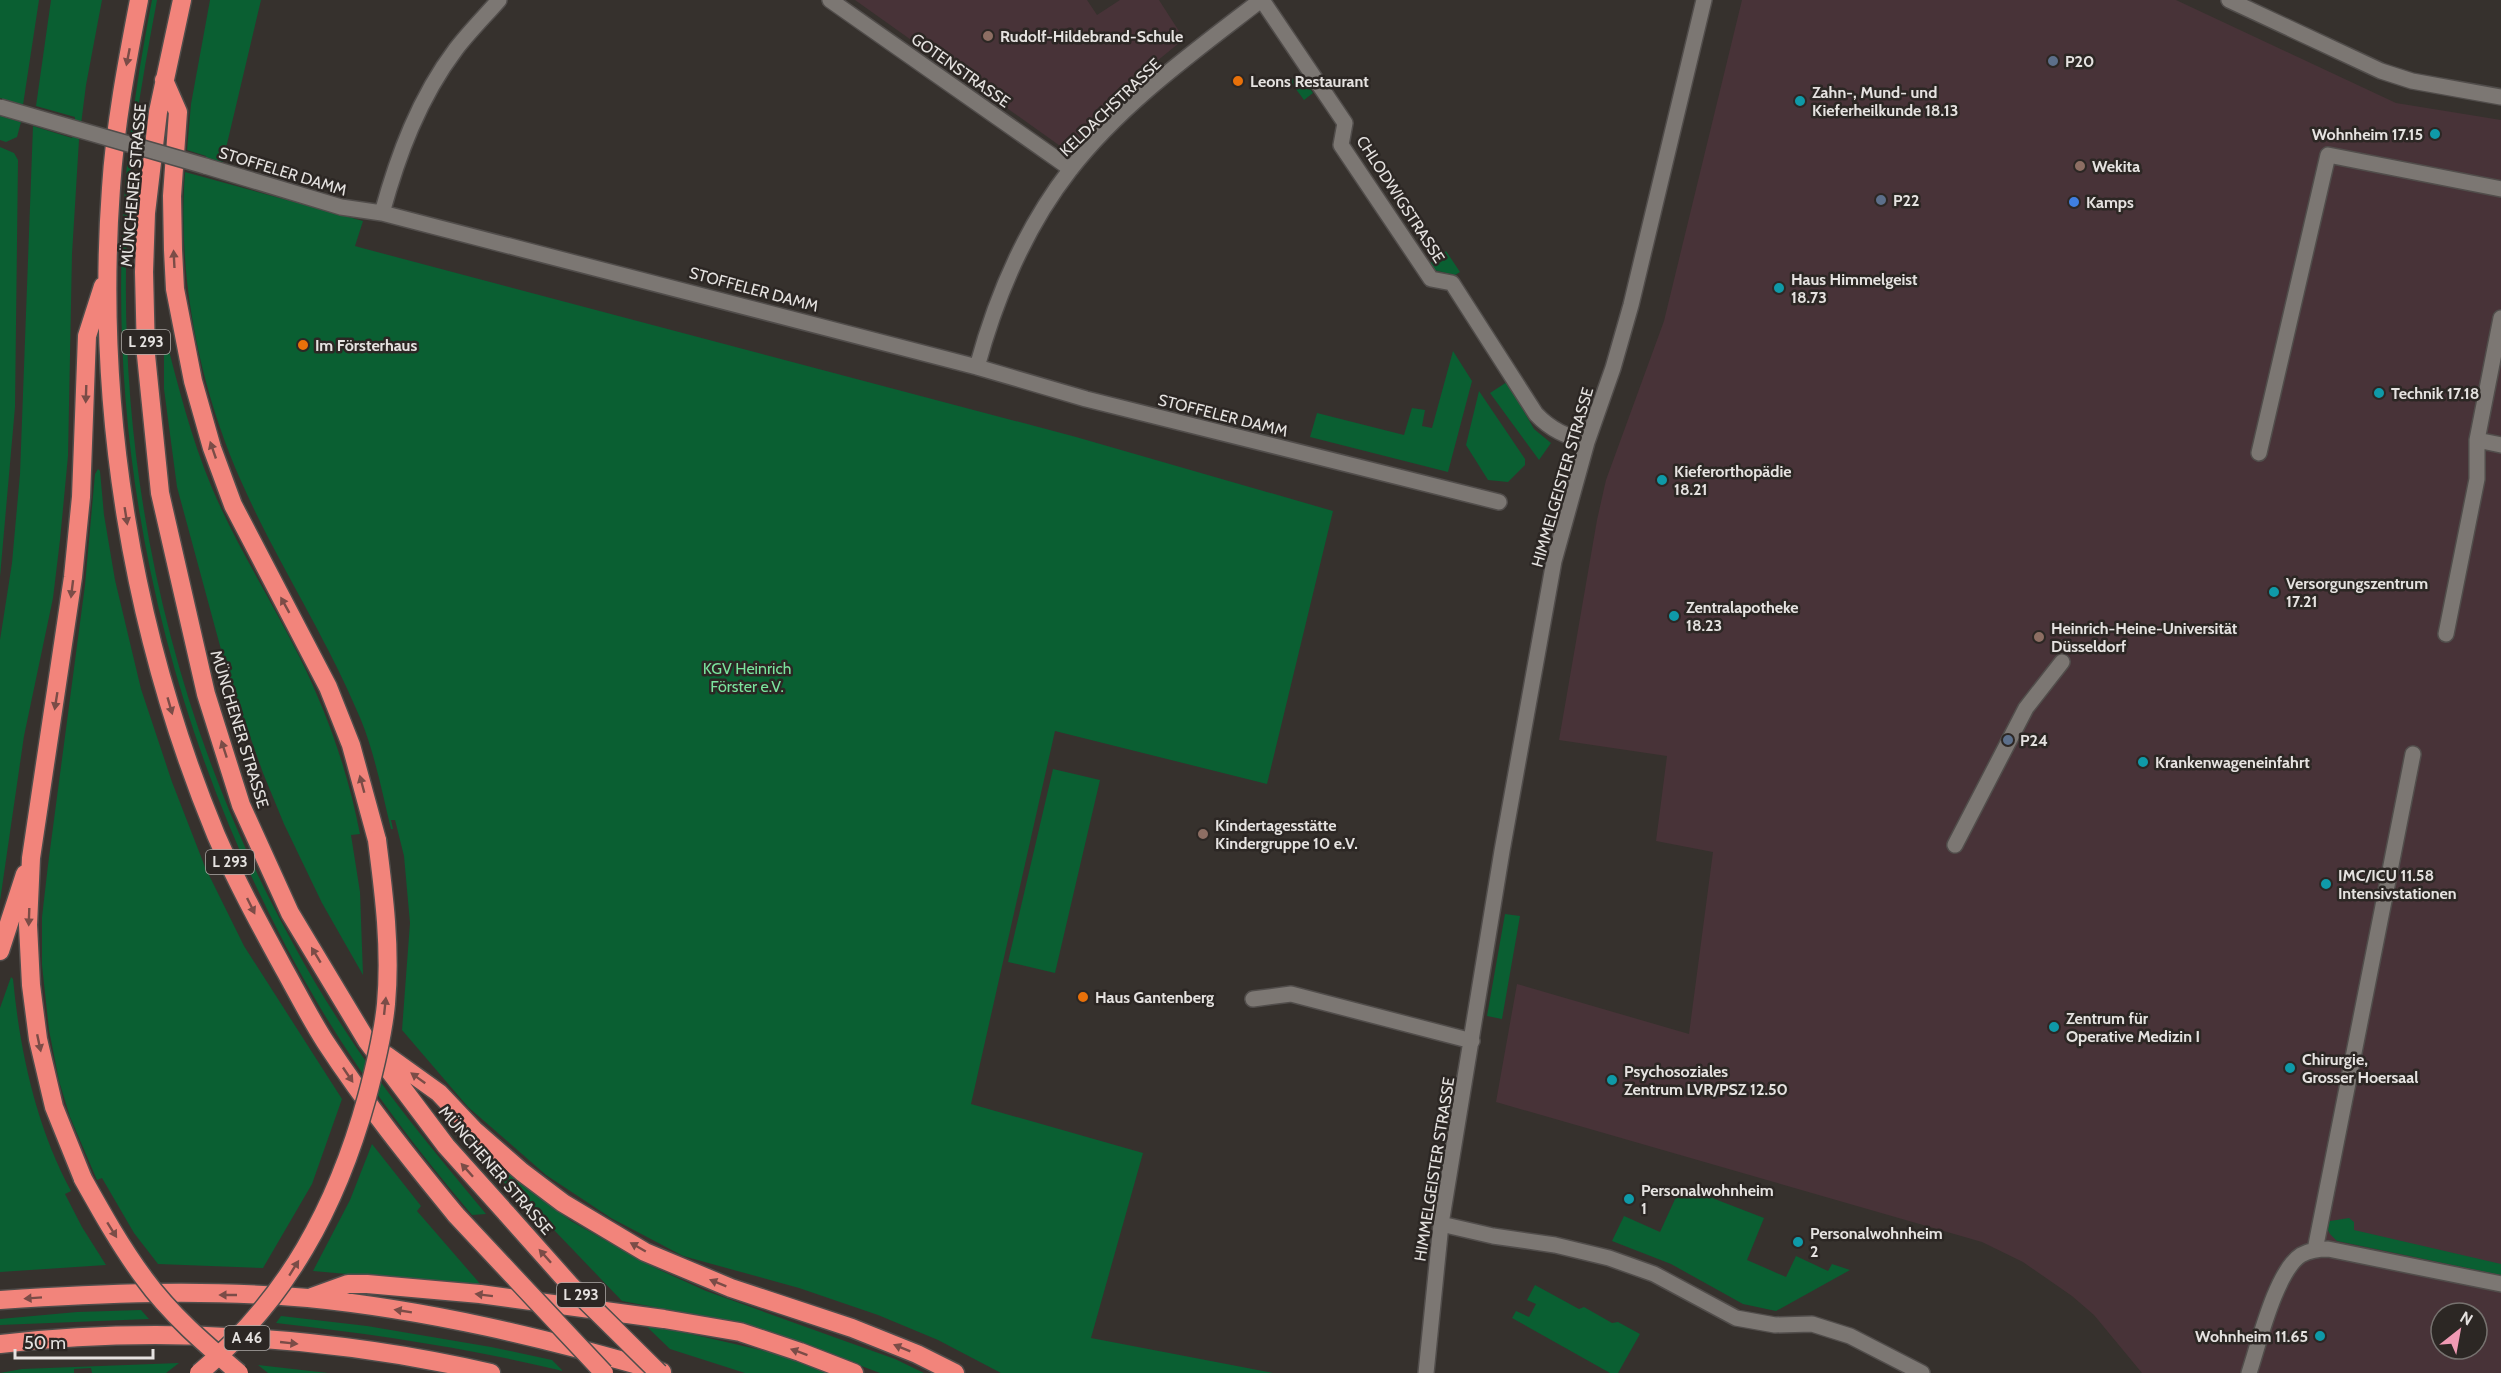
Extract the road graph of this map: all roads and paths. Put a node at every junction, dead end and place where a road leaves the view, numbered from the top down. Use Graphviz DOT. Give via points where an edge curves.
graph roads {
  1 [pos="139,0"];
  2 [pos="182,0"];
  3 [pos="499,0"];
  4 [pos="830,0"];
  5 [pos="1262,0"];
  6 [pos="1704,0"];
  7 [pos="2229,0"];
  8 [pos="164,80"];
  9 [pos="2501,98"];
  10 [pos="0,107"];
  11 [pos="1071,169"];
  12 [pos="2501,189"];
  13 [pos="382,213"];
  14 [pos="107,274"];
  15 [pos="2501,318"];
  16 [pos="976,367"];
  17 [pos="2477,440"];
  18 [pos="1587,442"];
  19 [pos="2501,445"];
  20 [pos="2259,453"];
  21 [pos="1500,502"];
  22 [pos="2446,634"];
  23 [pos="2062,662"];
  24 [pos="2413,754"];
  25 [pos="1955,845"];
  26 [pos="31,858"];
  27 [pos="0,951"];
  28 [pos="1253,999"];
  29 [pos="368,1041"];
  30 [pos="1472,1041"];
  31 [pos="1441,1224"];
  32 [pos="2315,1250"];
  33 [pos="2501,1284"];
  34 [pos="308,1298"];
  35 [pos="0,1300"];
  36 [pos="0,1344"];
  37 [pos="2249,1372"];
  38 [pos="199,1373"];
  39 [pos="239,1373"];
  40 [pos="492,1373"];
  41 [pos="604,1373"];
  42 [pos="662,1373"];
  43 [pos="854,1373"];
  44 [pos="955,1373"];
  45 [pos="1426,1373"];
  46 [pos="1922,1373"];
  1 -- 14 [label="highway, MÜNCHENER STRASSE / L 293, one-way" via="123,80 112,174"];
  2 -- 8 [label="highway, MÜNCHENER STRASSE / L 293"];
  3 -- 13 [label="street" via="456,50 412,122"];
  4 -- 11 [label="street, GOTENSTRASSE"];
  5 -- 11 [label="street, KELDACHSTRASSE" via="1144,94"];
  5 -- 18 [label="street, CHLODWIGSTRASSE" via="1345,123 1341,145 1431,279 1452,283 1547,426"];
  6 -- 18 [label="street, HIMMELGEISTER STRASSE" via="1631,305"];
  7 -- 9 [label="street" via="2381,71"];
  29 -- 8 [label="highway, MÜNCHENER STRASSE / L 293, one-way" via="290,913 241,805 206,694 160,493 148,394 144,272 149,190"];
  38 -- 8 [label="highway, one-way, bridge" via="246,1330 281,1288 332,1197 356,1137 386,1004 385,900 377,840 351,745 328,687 233,505 193,381 175,289 172,196 178,112"];
  10 -- 13 [label="street, STOFFELER DAMM, bridge" via="340,207"];
  11 -- 16 [label="street, KELDACHSTRASSE" via="1026,238 1003,286"];
  12 -- 20 [label="street" via="2328,155"];
  13 -- 16 [label="street, STOFFELER DAMM"];
  14 -- 26 [label="highway, L 293, one-way" via="87,336 74,577"];
  14 -- 41 [label="highway, MÜNCHENER STRASSE / L 293, one-way, bridge" via="111,378 129,535 148,627 176,725 217,836 324,1041 385,1129 456,1215"];
  15 -- 17 [label="street"];
  16 -- 21 [label="street, STOFFELER DAMM" via="1086,399"];
  17 -- 19 [label="street"];
  17 -- 22 [label="street" via="2477,479"];
  18 -- 30 [label="street, HIMMELGEISTER STRASSE" via="1554,561"];
  23 -- 25 [label="street" via="2026,708"];
  24 -- 32 [label="street"];
  26 -- 27 [label="highway"];
  26 -- 39 [label="highway, L 293, one-way, bridge" via="28,925 38,1039 54,1107 83,1179 145,1280 191,1332"];
  28 -- 30 [label="street" via="1291,994"];
  42 -- 29 [label="highway, MÜNCHENER STRASSE / L 293, one-way, bridge" via="571,1286 446,1146"];
  44 -- 29 [label="highway, one-way" via="852,1328 731,1288 645,1252 563,1203 522,1172 474,1131 439,1093"];
  30 -- 31 [label="street, HIMMELGEISTER STRASSE"];
  31 -- 45 [label="street, HIMMELGEISTER STRASSE"];
  31 -- 46 [label="street" via="1609,1258 1663,1278 1736,1318 1775,1325 1812,1324 1850,1336"];
  32 -- 33 [label="street" via="2328,1249"];
  32 -- 37 [label="street" via="2298,1258 2284,1275"];
  34 -- 35 [label="highway, one-way" via="96,1294"];
  42 -- 34 [label="highway, one-way" via="483,1325"];
  43 -- 34 [label="highway, one-way" via="740,1332 664,1318 367,1284 348,1284"];
  36 -- 40 [label="highway, A 46, one-way" via="63,1336 222,1336 351,1349"];
}
